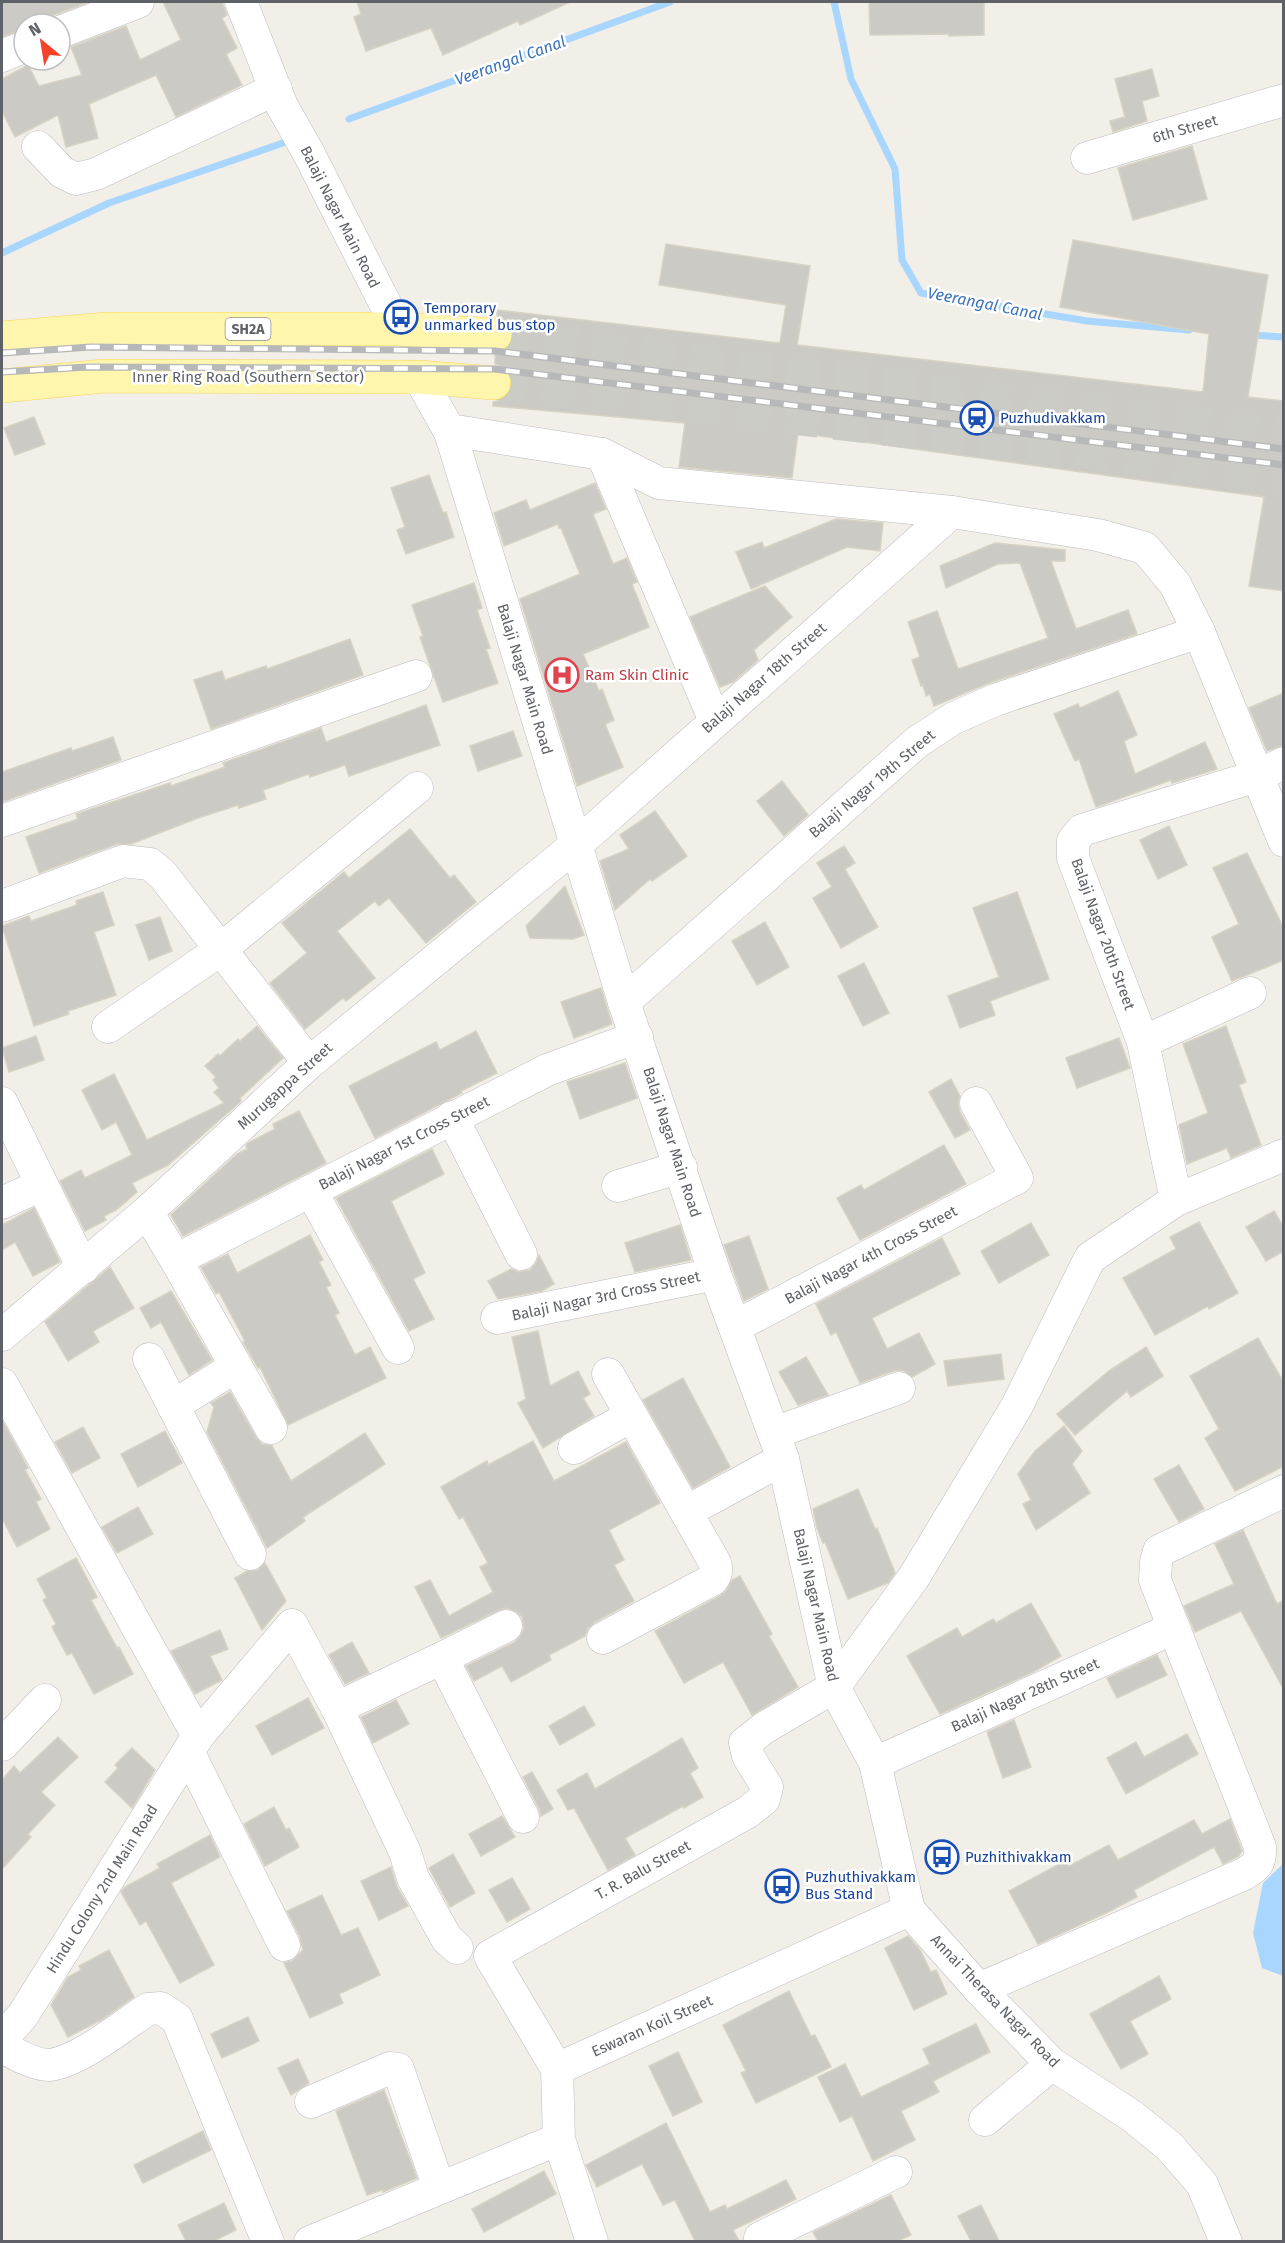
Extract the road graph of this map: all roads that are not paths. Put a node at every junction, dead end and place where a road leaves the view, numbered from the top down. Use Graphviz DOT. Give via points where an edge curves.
graph roads {
  1 [pos="138,2"];
  2 [pos="240,2"];
  3 [pos="72,27"];
  4 [pos="279,98"];
  5 [pos="1284,100"];
  6 [pos="38,147"];
  7 [pos="1087,158"];
  8 [pos="106,329"];
  9 [pos="398,329"];
  10 [pos="495,335"];
  11 [pos="2,338"];
  12 [pos="104,376"];
  13 [pos="419,377"];
  14 [pos="494,383"];
  15 [pos="2,386"];
  16 [pos="449,430"];
  17 [pos="602,454"];
  18 [pos="952,512"];
  19 [pos="1199,632"];
  20 [pos="416,676"];
  21 [pos="715,721"];
  22 [pos="1270,770"];
  23 [pos="417,788"];
  24 [pos="2,821"];
  25 [pos="1284,841"];
  26 [pos="576,845"];
  27 [pos="2,906"];
  28 [pos="220,950"];
  29 [pos="1250,993"];
  30 [pos="624,1002"];
  31 [pos="108,1027"];
  32 [pos="637,1037"];
  33 [pos="1143,1042"];
  34 [pos="309,1063"];
  35 [pos="2,1103"];
  36 [pos="976,1103"];
  37 [pos="452,1117"];
  38 [pos="1284,1155"];
  39 [pos="681,1167"];
  40 [pos="42,1185"];
  41 [pos="618,1186"];
  42 [pos="311,1191"];
  43 [pos="1176,1200"];
  44 [pos="2,1203"];
  45 [pos="147,1212"];
  46 [pos="521,1254"];
  47 [pos="176,1260"];
  48 [pos="82,1268"];
  49 [pos="715,1274"];
  50 [pos="497,1318"];
  51 [pos="736,1326"];
  52 [pos="2,1335"];
  53 [pos="398,1348"];
  54 [pos="149,1359"];
  55 [pos="235,1367"];
  56 [pos="608,1374"];
  57 [pos="2,1384"];
  58 [pos="899,1388"];
  59 [pos="173,1406"];
  60 [pos="631,1416"];
  61 [pos="271,1428"];
  62 [pos="778,1446"];
  63 [pos="574,1448"];
  64 [pos="1284,1491"];
  65 [pos="686,1512"];
  66 [pos="250,1554"];
  67 [pos="506,1626"];
  68 [pos="1174,1628"];
  69 [pos="603,1638"];
  70 [pos="442,1658"];
  71 [pos="834,1687"];
  72 [pos="45,1700"];
  73 [pos="336,1708"];
  74 [pos="194,1744"];
  75 [pos="2,1745"];
  76 [pos="875,1763"];
  77 [pos="523,1817"];
  78 [pos="1272,1841"];
  79 [pos="909,1910"];
  80 [pos="284,1945"];
  81 [pos="457,1948"];
  82 [pos="980,1989"];
  83 [pos="2,2039"];
  84 [pos="2,2047"];
  85 [pos="1052,2064"];
  86 [pos="557,2069"];
  87 [pos="311,2102"];
  88 [pos="985,2120"];
  89 [pos="559,2139"];
  90 [pos="897,2172"];
  91 [pos="439,2188"];
  92 [pos="268,2241"];
  93 [pos="314,2241"];
  94 [pos="592,2241"];
  95 [pos="762,2241"];
  96 [pos="1226,2241"];
  1 -- 3 [label="street"];
  2 -- 4 [label="street, Balaji Nagar Main Road"];
  4 -- 6 [label="street" via="252,103 96,174 76,179 62,172"];
  4 -- 9 [label="street, Balaji Nagar Main Road"];
  5 -- 7 [label="street, 6th Street"];
  8 -- 9 [label="main road, SH2A"];
  8 -- 11 [label="main road, SH2A"];
  8 -- 12 [label="main road"];
  9 -- 10 [label="main road, SH2A"];
  12 -- 13 [label="main road, Inner Ring Road (Southern Sector)"];
  12 -- 15 [label="main road, Inner Ring Road (Southern Sector)"];
  13 -- 14 [label="main road, Inner Ring Road (Southern Sector)"];
  13 -- 16 [label="street, Balaji Nagar Main Road"];
  16 -- 17 [label="street"];
  16 -- 26 [label="street, Balaji Nagar Main Road"];
  17 -- 18 [label="street" via="658,483"];
  17 -- 21 [label="street"];
  18 -- 19 [label="street" via="1098,535 1145,548 1175,584"];
  18 -- 21 [label="street, Balaji Nagar 18th Street"];
  19 -- 22 [label="street"];
  19 -- 30 [label="street, Balaji Nagar 19th Street" via="995,700 954,718 917,742"];
  20 -- 24 [label="street"];
  21 -- 26 [label="street, Balaji Nagar 18th Street"];
  22 -- 25 [label="street"];
  22 -- 33 [label="street, Balaji Nagar 20th Street" via="1082,830 1073,841 1073,858"];
  23 -- 28 [label="street"];
  26 -- 30 [label="street, Balaji Nagar Main Road"];
  26 -- 34 [label="street, Murugappa Street"];
  27 -- 28 [label="street" via="123,861 150,864 163,875"];
  28 -- 31 [label="street"];
  28 -- 34 [label="street"];
  29 -- 33 [label="street"];
  30 -- 32 [label="street, Balaji Nagar Main Road"];
  32 -- 37 [label="street, Balaji Nagar 1st Cross Street" via="547,1070"];
  32 -- 39 [label="street, Balaji Nagar Main Road"];
  33 -- 43 [label="street, Balaji Nagar 20th Street"];
  34 -- 45 [label="street, Murugappa Street"];
  35 -- 40 [label="street"];
  36 -- 51 [label="street, Balaji Nagar 4th Cross Street" via="1017,1178"];
  37 -- 42 [label="street, Balaji Nagar 1st Cross Street"];
  37 -- 46 [label="street"];
  38 -- 43 [label="street"];
  39 -- 41 [label="street"];
  39 -- 49 [label="street, Balaji Nagar Main Road"];
  40 -- 44 [label="street"];
  40 -- 48 [label="street"];
  42 -- 47 [label="street, Balaji Nagar 1st Cross Street"];
  42 -- 53 [label="street"];
  43 -- 71 [label="street" via="1090,1258 1017,1406 914,1577"];
  45 -- 47 [label="street"];
  45 -- 48 [label="street, Murugappa Street"];
  47 -- 55 [label="street"];
  48 -- 52 [label="street, Murugappa Street"];
  49 -- 50 [label="street, Balaji Nagar 3rd Cross Street"];
  49 -- 51 [label="street, Balaji Nagar Main Road"];
  51 -- 62 [label="street, Balaji Nagar Main Road"];
  54 -- 59 [label="street"];
  55 -- 59 [label="street"];
  55 -- 61 [label="street"];
  56 -- 60 [label="street"];
  57 -- 74 [label="street"];
  58 -- 62 [label="street"];
  59 -- 66 [label="street"];
  60 -- 63 [label="street"];
  60 -- 65 [label="street"];
  62 -- 65 [label="street"];
  62 -- 71 [label="street, Balaji Nagar Main Road"];
  64 -- 68 [label="street" via="1159,1551 1155,1581"];
  65 -- 69 [label="street" via="715,1563 715,1576"];
  67 -- 70 [label="street"];
  68 -- 76 [label="street, Balaji Nagar 28th Street"];
  68 -- 78 [label="street"];
  70 -- 73 [label="street"];
  70 -- 77 [label="street"];
  71 -- 76 [label="street, Balaji Nagar Main Road"];
  71 -- 86 [label="street, T. R. Balu Street" via="746,1743 748,1756 766,1787 764,1799 748,1812 490,1956"];
  72 -- 75 [label="street"];
  73 -- 74 [label="street, Hindu Colony 2nd Main Road" via="292,1625"];
  73 -- 81 [label="street" via="405,1852 413,1878 447,1939"];
  74 -- 80 [label="street"];
  74 -- 83 [label="street, Hindu Colony 2nd Main Road" via="23,2015"];
  76 -- 79 [label="street, Balaji Nagar Main Road"];
  78 -- 82 [label="street" via="1257,1866 1244,1874"];
  79 -- 82 [label="street, Annai Therasa Nagar Road"];
  79 -- 86 [label="street, Eswaran Koil Street"];
  82 -- 85 [label="street, Annai Therasa Nagar Road"];
  84 -- 92 [label="street" via="21,2058 48,2065 77,2056 148,2009 161,2008 177,2019"];
  85 -- 88 [label="street"];
  85 -- 96 [label="street, Annai Therasa Nagar Road" via="1132,2116 1168,2146 1202,2184"];
  86 -- 89 [label="street"];
  87 -- 91 [label="street" via="390,2068 398,2069"];
  89 -- 91 [label="street"];
  89 -- 94 [label="street"];
  90 -- 95 [label="street" via="760,2238"];
  91 -- 93 [label="street"];
}
